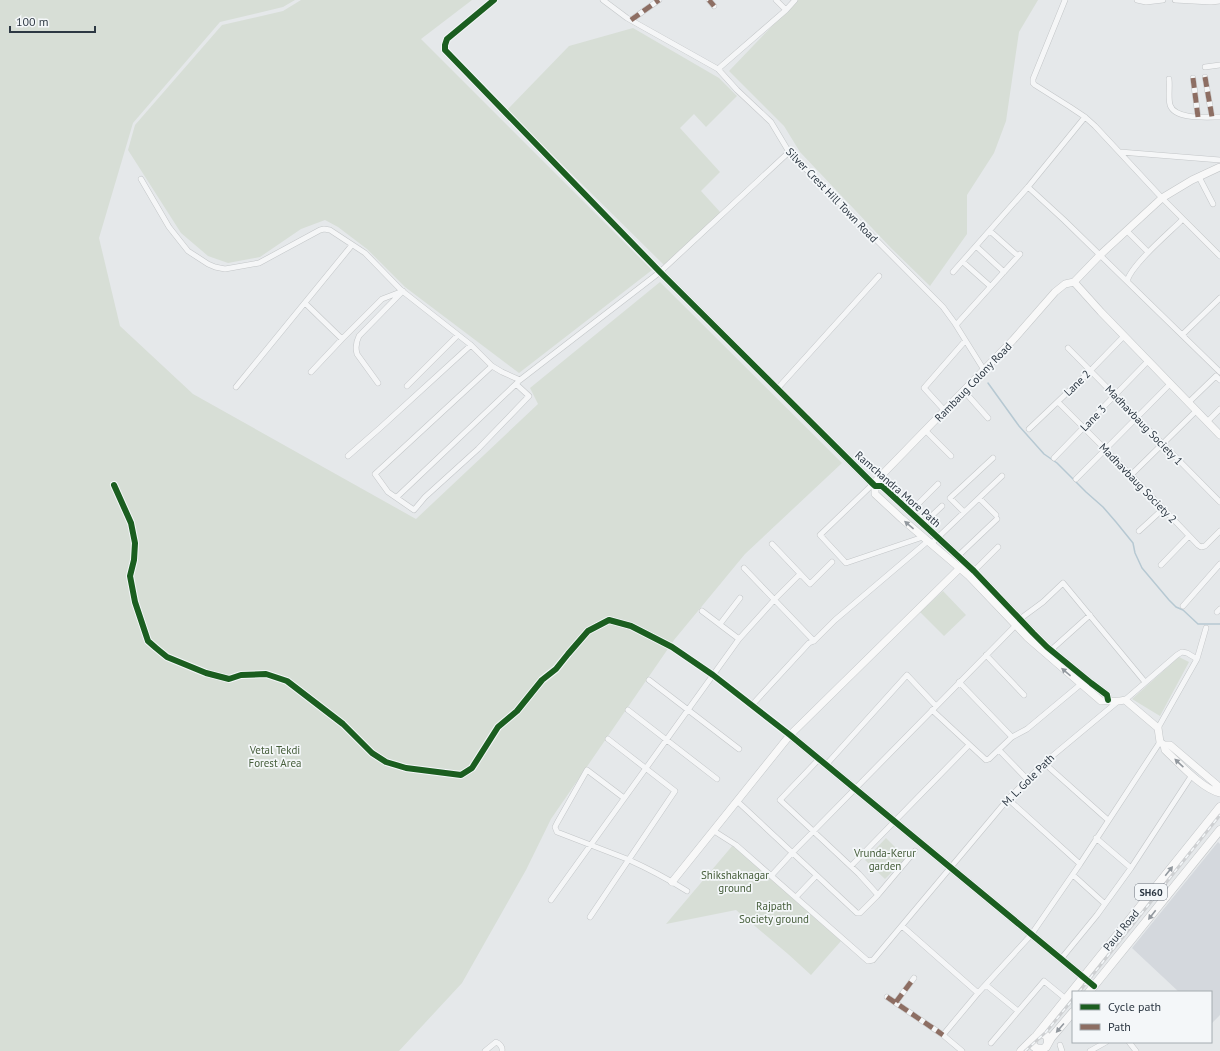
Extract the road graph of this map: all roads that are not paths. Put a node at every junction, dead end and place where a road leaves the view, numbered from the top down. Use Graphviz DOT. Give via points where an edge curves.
graph roads {
  1 [pos="494,0"];
  2 [pos="603,0"];
  3 [pos="659,0"];
  4 [pos="709,0"];
  5 [pos="776,0"];
  6 [pos="794,0"];
  7 [pos="1065,0"];
  8 [pos="1137,0"];
  9 [pos="1163,0"];
  10 [pos="1175,0"];
  11 [pos="1190,0"];
  12 [pos="1220,1"];
  13 [pos="714,6"];
  14 [pos="786,10"];
  15 [pos="632,20"];
  16 [pos="1220,65"];
  17 [pos="1205,67"];
  18 [pos="718,69"];
  19 [pos="1205,77"];
  20 [pos="1193,78"];
  21 [pos="1170,79"];
  22 [pos="1085,117"];
  23 [pos="1198,117"];
  24 [pos="1212,117"];
  25 [pos="1220,117"];
  26 [pos="789,152"];
  27 [pos="1120,152"];
  28 [pos="1220,160"];
  29 [pos="1220,167"];
  30 [pos="1199,177"];
  31 [pos="141,179"];
  32 [pos="1028,188"];
  33 [pos="1162,198"];
  34 [pos="1213,204"];
  35 [pos="1183,219"];
  36 [pos="990,231"];
  37 [pos="1127,231"];
  38 [pos="352,245"];
  39 [pos="976,246"];
  40 [pos="1146,250"];
  41 [pos="1100,255"];
  42 [pos="1220,256"];
  43 [pos="963,262"];
  44 [pos="660,272"];
  45 [pos="954,272"];
  46 [pos="1004,272"];
  47 [pos="879,276"];
  48 [pos="1127,281"];
  49 [pos="1074,282"];
  50 [pos="990,286"];
  51 [pos="402,291"];
  52 [pos="1220,298"];
  53 [pos="305,303"];
  54 [pos="956,324"];
  55 [pos="458,335"];
  56 [pos="1182,335"];
  57 [pos="1124,336"];
  58 [pos="342,339"];
  59 [pos="966,340"];
  60 [pos="471,345"];
  61 [pos="1068,348"];
  62 [pos="1148,361"];
  63 [pos="492,366"];
  64 [pos="984,370"];
  65 [pos="1091,370"];
  66 [pos="311,372"];
  67 [pos="1220,372"];
  68 [pos="1220,380"];
  69 [pos="378,382"];
  70 [pos="518,382"];
  71 [pos="1170,384"];
  72 [pos="407,386"];
  73 [pos="236,387"];
  74 [pos="778,388"];
  75 [pos="964,391"];
  76 [pos="1115,395"];
  77 [pos="1058,402"];
  78 [pos="1188,403"];
  79 [pos="1220,409"];
  80 [pos="1196,410"];
  81 [pos="944,411"];
  82 [pos="988,418"];
  83 [pos="1137,418"];
  84 [pos="1207,422"];
  85 [pos="1084,428"];
  86 [pos="1029,429"];
  87 [pos="926,431"];
  88 [pos="1220,435"];
  89 [pos="1162,444"];
  90 [pos="1106,449"];
  91 [pos="348,456"];
  92 [pos="951,456"];
  93 [pos="993,458"];
  94 [pos="1054,458"];
  95 [pos="1131,475"];
  96 [pos="1002,476"];
  97 [pos="1076,479"];
  98 [pos="938,484"];
  99 [pos="114,485"];
  100 [pos="874,485"];
  101 [pos="397,497"];
  102 [pos="979,498"];
  103 [pos="1220,502"];
  104 [pos="942,506"];
  105 [pos="1163,509"];
  106 [pos="910,512"];
  107 [pos="964,512"];
  108 [pos="923,524"];
  109 [pos="1139,531"];
  110 [pos="1220,531"];
  111 [pos="1190,536"];
  112 [pos="938,538"];
  113 [pos="927,541"];
  114 [pos="772,544"];
  115 [pos="998,546"];
  116 [pos="958,556"];
  117 [pos="832,562"];
  118 [pos="965,563"];
  119 [pos="1161,564"];
  120 [pos="1220,564"];
  121 [pos="744,568"];
  122 [pos="960,569"];
  123 [pos="974,571"];
  124 [pos="800,574"];
  125 [pos="740,598"];
  126 [pos="775,599"];
  127 [pos="1183,606"];
  128 [pos="702,611"];
  129 [pos="1090,615"];
  130 [pos="1018,622"];
  131 [pos="720,624"];
  132 [pos="1206,628"];
  133 [pos="739,639"];
  134 [pos="814,641"];
  135 [pos="1051,650"];
  136 [pos="986,655"];
  137 [pos="1196,659"];
  138 [pos="713,675"];
  139 [pos="649,680"];
  140 [pos="959,682"];
  141 [pos="1145,682"];
  142 [pos="1081,684"];
  143 [pos="1024,695"];
  144 [pos="1108,700"];
  145 [pos="1125,700"];
  146 [pos="1116,703"];
  147 [pos="752,705"];
  148 [pos="936,706"];
  149 [pos="628,710"];
  150 [pos="688,710"];
  151 [pos="932,710"];
  152 [pos="1158,728"];
  153 [pos="790,735"];
  154 [pos="1012,738"];
  155 [pos="608,739"];
  156 [pos="666,739"];
  157 [pos="1162,743"];
  158 [pos="969,745"];
  159 [pos="739,749"];
  160 [pos="999,750"];
  161 [pos="819,759"];
  162 [pos="1044,763"];
  163 [pos="826,765"];
  164 [pos="645,768"];
  165 [pos="1192,775"];
  166 [pos="717,779"];
  167 [pos="1027,779"];
  168 [pos="855,789"];
  169 [pos="1220,792"];
  170 [pos="624,798"];
  171 [pos="1008,799"];
  172 [pos="737,801"];
  173 [pos="1220,807"];
  174 [pos="1108,820"];
  175 [pos="894,822"];
  176 [pos="714,830"];
  177 [pos="1220,830"];
  178 [pos="814,831"];
  179 [pos="1096,838"];
  180 [pos="589,845"];
  181 [pos="915,851"];
  182 [pos="792,852"];
  183 [pos="628,860"];
  184 [pos="1080,864"];
  185 [pos="851,866"];
  186 [pos="950,867"];
  187 [pos="1131,868"];
  188 [pos="1072,875"];
  189 [pos="771,876"];
  190 [pos="816,876"];
  191 [pos="672,882"];
  192 [pos="687,891"];
  193 [pos="878,895"];
  194 [pos="796,897"];
  195 [pos="551,900"];
  196 [pos="1105,904"];
  197 [pos="590,917"];
  198 [pos="902,926"];
  199 [pos="1032,935"];
  200 [pos="1061,959"];
  201 [pos="914,978"];
  202 [pos="1083,978"];
  203 [pos="986,985"];
  204 [pos="1091,989"];
  205 [pos="1072,991"];
  206 [pos="1072,992"];
  207 [pos="978,993"];
  208 [pos="887,997"];
  209 [pos="1066,999"];
  210 [pos="896,1002"];
  211 [pos="1018,1012"];
  212 [pos="1072,1013"];
  213 [pos="943,1035"];
  214 [pos="1036,1036"];
  215 [pos="991,1043"];
  216 [pos="1104,1043"];
  217 [pos="1060,1045"];
  218 [pos="1045,1048"];
  219 [pos="485,1051"];
  220 [pos="502,1051"];
  221 [pos="962,1051"];
  222 [pos="1021,1051"];
  223 [pos="1062,1051"];
  224 [pos="1090,1051"];
  1 -- 44 [label="street" via="447,39 445,50"];
  2 -- 15 [label="street, Silver Crest Hill Town Road"];
  3 -- 15 [label="street"];
  4 -- 13 [label="street"];
  5 -- 14 [label="street"];
  6 -- 14 [label="street"];
  7 -- 22 [label="street" via="1033,83"];
  8 -- 9 [label="street"];
  10 -- 11 [label="street"];
  11 -- 12 [label="street"];
  14 -- 18 [label="street"];
  15 -- 18 [label="street, Silver Crest Hill Town Road"];
  16 -- 17 [label="street"];
  18 -- 26 [label="street, Silver Crest Hill Town Road" via="771,122"];
  19 -- 24 [label="street"];
  20 -- 23 [label="street"];
  21 -- 23 [label="street" via="1171,107 1180,114"];
  22 -- 27 [label="street"];
  22 -- 32 [label="street"];
  23 -- 24 [label="street"];
  24 -- 25 [label="street"];
  26 -- 44 [label="street"];
  26 -- 54 [label="street, Silver Crest Hill Town Road" via="943,307"];
  27 -- 28 [label="street"];
  27 -- 33 [label="street"];
  29 -- 30 [label="street, Rambaug Colony Road"];
  30 -- 33 [label="street, Rambaug Colony Road"];
  30 -- 34 [label="street"];
  31 -- 38 [label="street" via="169,228 188,251 215,267 225,269 259,263 324,229 330,230"];
  32 -- 36 [label="street"];
  32 -- 41 [label="street"];
  33 -- 35 [label="street"];
  33 -- 37 [label="street, Rambaug Colony Road"];
  35 -- 42 [label="street"];
  35 -- 48 [label="street" via="1139,262"];
  36 -- 39 [label="street"];
  36 -- 46 [label="street" via="1019,255"];
  37 -- 40 [label="street"];
  37 -- 41 [label="street, Rambaug Colony Road"];
  38 -- 51 [label="street" via="365,253"];
  38 -- 53 [label="street"];
  39 -- 43 [label="street"];
  39 -- 46 [label="street"];
  41 -- 48 [label="street"];
  41 -- 49 [label="street, Rambaug Colony Road"];
  43 -- 45 [label="street"];
  43 -- 50 [label="street"];
  44 -- 70 [label="street"];
  44 -- 74 [label="street, Ramchandra More Path"];
  46 -- 50 [label="street"];
  47 -- 74 [label="street"];
  48 -- 56 [label="street"];
  49 -- 57 [label="street"];
  49 -- 64 [label="street, Rambaug Colony Road" via="1064,284 1055,292"];
  50 -- 54 [label="street"];
  51 -- 55 [label="street"];
  51 -- 58 [label="street" via="382,299"];
  51 -- 69 [label="street" via="359,336 356,343 357,354"];
  52 -- 56 [label="street"];
  53 -- 58 [label="street"];
  53 -- 73 [label="street"];
  54 -- 59 [label="street, Silver Crest Hill Town Road"];
  55 -- 60 [label="street"];
  55 -- 72 [label="street"];
  56 -- 67 [label="street"];
  57 -- 62 [label="street"];
  57 -- 65 [label="street, Lane 2"];
  58 -- 66 [label="street"];
  59 -- 64 [label="street, Silver Crest Hill Town Road"];
  59 -- 81 [label="street" via="924,388"];
  60 -- 63 [label="street"];
  60 -- 91 [label="street"];
  61 -- 65 [label="street, Madhavbaug Society 1"];
  62 -- 71 [label="street"];
  62 -- 76 [label="street, Lane 3"];
  63 -- 70 [label="street"];
  63 -- 101 [label="street" via="375,474 388,492"];
  64 -- 75 [label="street, Rambaug Colony Road"];
  65 -- 76 [label="street, Madhavbaug Society 1"];
  65 -- 77 [label="street, Lane 2"];
  68 -- 78 [label="street" via="1216,376"];
  70 -- 101 [label="street"];
  70 -- 101 [label="street" via="529,396 414,510"];
  71 -- 78 [label="street"];
  71 -- 83 [label="street"];
  74 -- 100 [label="street, Ramchandra More Path"];
  75 -- 81 [label="street, Rambaug Colony Road"];
  75 -- 82 [label="street"];
  76 -- 83 [label="street, Madhavbaug Society 1"];
  76 -- 85 [label="street, Lane 3"];
  77 -- 85 [label="street, Madhavbaug Society 2"];
  77 -- 86 [label="street, Lane 2"];
  78 -- 80 [label="street"];
  79 -- 84 [label="street"];
  80 -- 84 [label="street"];
  80 -- 89 [label="street"];
  81 -- 87 [label="street, Rambaug Colony Road"];
  83 -- 89 [label="street, Madhavbaug Society 1"];
  83 -- 90 [label="street"];
  84 -- 88 [label="street"];
  85 -- 90 [label="street, Madhavbaug Society 2"];
  85 -- 94 [label="street, Lane 3"];
  87 -- 92 [label="street"];
  87 -- 100 [label="street, Rambaug Colony Road"];
  89 -- 95 [label="street"];
  89 -- 103 [label="street, Madhavbaug Society 1"];
  90 -- 95 [label="street, Madhavbaug Society 2"];
  90 -- 97 [label="street"];
  93 -- 107 [label="street" via="950,498"];
  95 -- 105 [label="street, Madhavbaug Society 2"];
  96 -- 102 [label="street"];
  98 -- 106 [label="street"];
  99 -- 138 [label="street" via="131,523 135,543 130,576 135,602 148,641 167,657 206,673 229,678 266,674 287,681 343,724 372,753 386,762 406,768 461,775 472,768 498,727 517,711 588,631 609,620 631,626 672,647"];
  100 -- 106 [label="street, Ramchandra More Path" via="882,486"];
  113 -- 100 [label="street, Ramchandra More Path, one-way" via="875,494"];
  100 -- 113 [label="street" via="820,535 846,563"];
  102 -- 107 [label="street"];
  102 -- 116 [label="street" via="997,517"];
  104 -- 108 [label="street"];
  105 -- 109 [label="street"];
  105 -- 111 [label="street, Madhavbaug Society 2"];
  106 -- 108 [label="street, Ramchandra More Path"];
  107 -- 112 [label="street"];
  108 -- 112 [label="street, Ramchandra More Path"];
  110 -- 111 [label="street, Madhavbaug Society 2" via="1202,547"];
  111 -- 119 [label="street"];
  112 -- 113 [label="street"];
  112 -- 116 [label="street, Ramchandra More Path"];
  113 -- 122 [label="street, Ramchandra More Path"];
  113 -- 134 [label="street"];
  114 -- 124 [label="street"];
  115 -- 123 [label="street"];
  116 -- 118 [label="street, Ramchandra More Path"];
  117 -- 124 [label="street" via="810,584"];
  118 -- 122 [label="street"];
  118 -- 123 [label="street, Ramchandra More Path"];
  120 -- 127 [label="street"];
  121 -- 126 [label="street"];
  122 -- 130 [label="street, Ramchandra More Path"];
  122 -- 153 [label="street"];
  123 -- 130 [label="street, Ramchandra More Path"];
  124 -- 126 [label="street"];
  125 -- 131 [label="street"];
  126 -- 133 [label="street"];
  126 -- 134 [label="street"];
  128 -- 131 [label="street"];
  129 -- 130 [label="street" via="1062,583"];
  129 -- 135 [label="street"];
  129 -- 141 [label="street"];
  130 -- 135 [label="street, Ramchandra More Path"];
  130 -- 136 [label="street"];
  142 -- 130 [label="street, Ramchandra More Path, one-way" via="1043,652"];
  131 -- 133 [label="street"];
  132 -- 137 [label="street"];
  133 -- 138 [label="street"];
  134 -- 147 [label="street" via="809,643"];
  135 -- 144 [label="street, Ramchandra More Path" via="1107,695"];
  136 -- 140 [label="street"];
  136 -- 143 [label="street"];
  137 -- 141 [label="street" via="1182,652"];
  137 -- 152 [label="street"];
  138 -- 147 [label="street"];
  138 -- 150 [label="street"];
  139 -- 150 [label="street"];
  140 -- 148 [label="street"];
  140 -- 154 [label="street"];
  141 -- 145 [label="street"];
  142 -- 144 [label="street, Ramchandra More Path" via="1101,701"];
  142 -- 154 [label="street" via="1027,729"];
  144 -- 146 [label="street"];
  145 -- 146 [label="street"];
  145 -- 152 [label="street"];
  146 -- 162 [label="street, M. L. Gole Path"];
  147 -- 153 [label="street"];
  148 -- 151 [label="street"];
  148 -- 163 [label="street" via="907,675"];
  149 -- 156 [label="street"];
  150 -- 156 [label="street"];
  150 -- 159 [label="street"];
  151 -- 158 [label="street"];
  151 -- 168 [label="street"];
  152 -- 157 [label="street"];
  153 -- 161 [label="street"];
  153 -- 172 [label="street"];
  154 -- 160 [label="street"];
  155 -- 164 [label="street"];
  156 -- 164 [label="street"];
  156 -- 166 [label="street"];
  165 -- 157 [label="street, one-way" via="1165,750"];
  157 -- 169 [label="street" via="1170,745 1217,785"];
  157 -- 174 [label="street"];
  158 -- 160 [label="street" via="986,760"];
  158 -- 175 [label="street"];
  160 -- 167 [label="street"];
  161 -- 163 [label="street"];
  161 -- 178 [label="street" via="780,800"];
  162 -- 167 [label="street, M. L. Gole Path"];
  162 -- 174 [label="street"];
  163 -- 168 [label="street"];
  164 -- 170 [label="street"];
  164 -- 183 [label="street" via="675,792"];
  165 -- 169 [label="street" via="1212,791"];
  165 -- 187 [label="street"];
  167 -- 171 [label="street, M. L. Gole Path"];
  168 -- 175 [label="street"];
  168 -- 178 [label="street"];
  170 -- 180 [label="street"];
  170 -- 180 [label="street" via="587,770 555,827 557,832"];
  171 -- 184 [label="street"];
  171 -- 186 [label="street, M. L. Gole Path"];
  172 -- 176 [label="street"];
  172 -- 182 [label="street"];
  202 -- 173 [label="main road, Paud Road / SH60, one-way"];
  174 -- 179 [label="street"];
  175 -- 185 [label="street"];
  175 -- 186 [label="street"];
  176 -- 189 [label="street" via="736,845"];
  176 -- 191 [label="street"];
  177 -- 204 [label="main road, Paud Road / SH60, one-way"];
  178 -- 182 [label="street"];
  178 -- 185 [label="street"];
  179 -- 184 [label="street"];
  179 -- 187 [label="street"];
  180 -- 183 [label="street"];
  180 -- 195 [label="street"];
  181 -- 193 [label="street"];
  182 -- 189 [label="street"];
  182 -- 190 [label="street"];
  183 -- 191 [label="street"];
  183 -- 197 [label="street"];
  184 -- 188 [label="street"];
  185 -- 193 [label="street"];
  186 -- 198 [label="street, M. L. Gole Path"];
  186 -- 199 [label="street"];
  187 -- 196 [label="street"];
  188 -- 196 [label="street"];
  188 -- 199 [label="street"];
  189 -- 194 [label="street"];
  190 -- 193 [label="street" via="857,913"];
  190 -- 194 [label="street"];
  191 -- 192 [label="street"];
  194 -- 198 [label="street, M. L. Gole Path" via="868,961 875,959"];
  196 -- 200 [label="street"];
  198 -- 207 [label="street"];
  199 -- 200 [label="street"];
  199 -- 203 [label="street"];
  200 -- 202 [label="street"];
  201 -- 210 [label="street"];
  202 -- 204 [label="street"];
  202 -- 205 [label="main road, Paud Road / SH60"];
  203 -- 207 [label="street"];
  203 -- 211 [label="street"];
  206 -- 209 [label="main road, Paud Road / SH60"];
  207 -- 213 [label="street"];
  208 -- 210 [label="street"];
  209 -- 211 [label="street" via="1044,982"];
  209 -- 214 [label="main road, Paud Road / SH60"];
  210 -- 213 [label="street"];
  211 -- 215 [label="street"];
  212 -- 218 [label="main road, one-way"];
  213 -- 221 [label="street"];
  214 -- 218 [label="main road" via="1034,1045 1037,1048"];
  214 -- 218 [label="main road" via="1046,1036"];
  214 -- 222 [label="main road, Paud Road / SH60"];
  216 -- 224 [label="street"];
  217 -- 223 [label="street"];
  219 -- 220 [label="street" via="496,1042 502,1047"];
}
